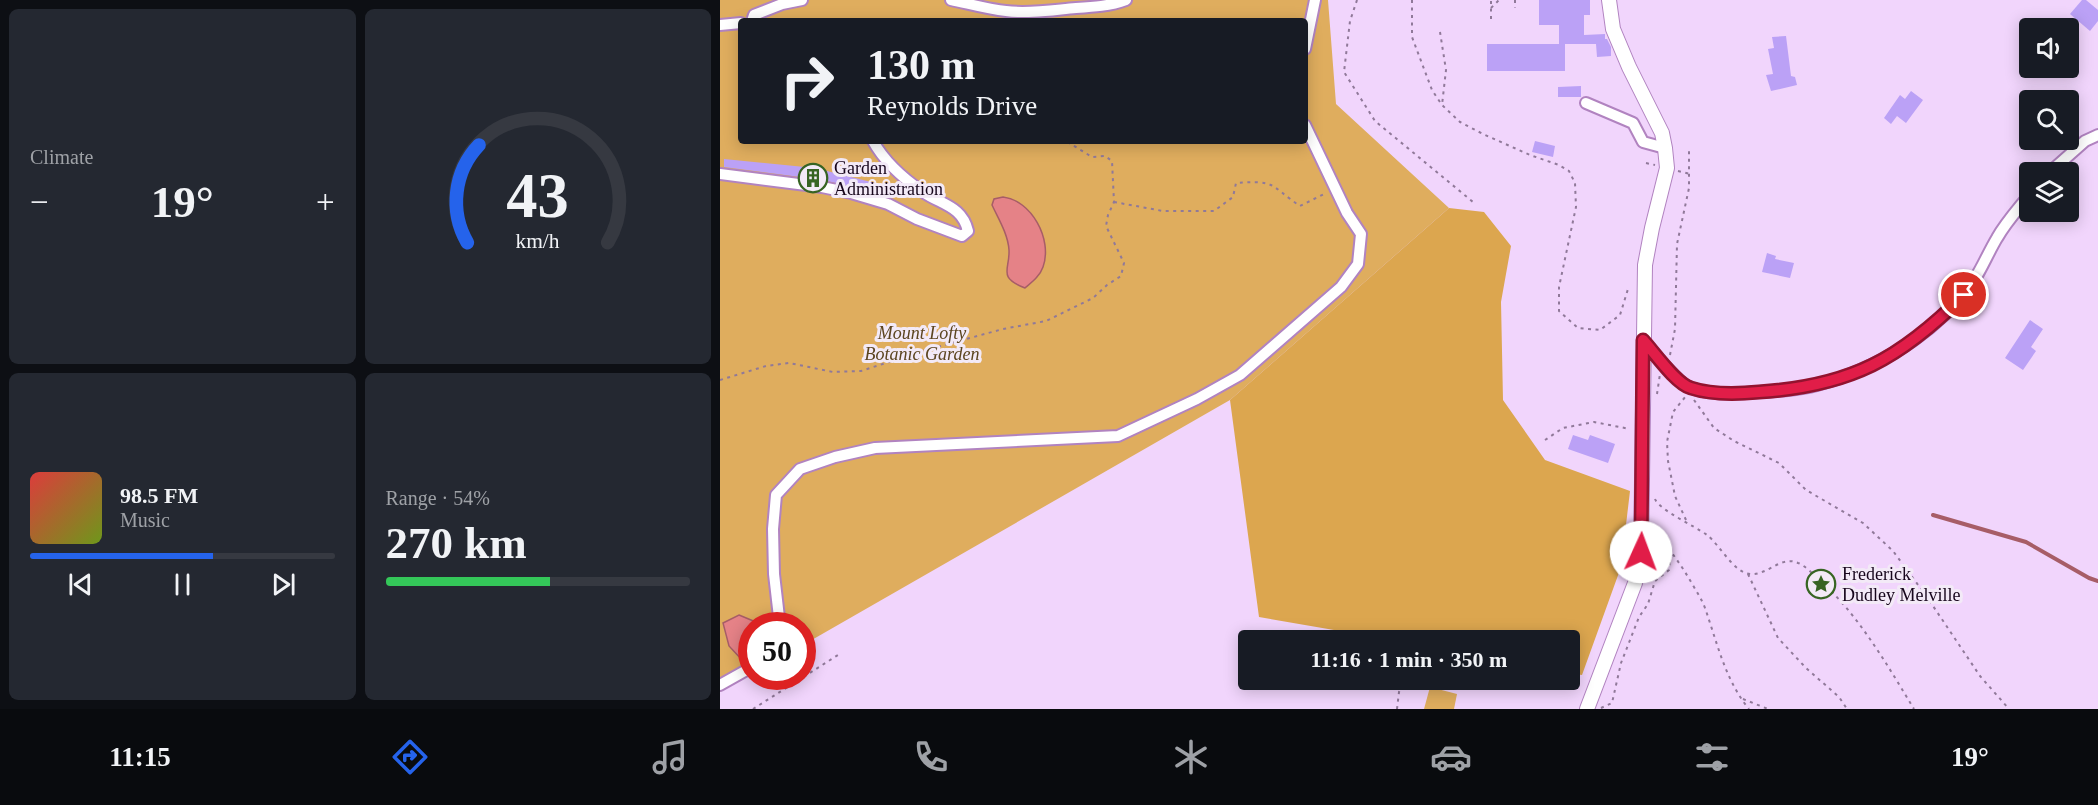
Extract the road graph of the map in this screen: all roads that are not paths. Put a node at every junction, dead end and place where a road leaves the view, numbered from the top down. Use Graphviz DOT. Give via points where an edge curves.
graph roads {
  1 [pos="761,0"];
  2 [pos="802,0"];
  3 [pos="951,0"];
  4 [pos="1126,0"];
  5 [pos="1316,0"];
  6 [pos="1609,0"];
  7 [pos="753,18"];
  8 [pos="738,24"];
  9 [pos="720,25"];
  10 [pos="1308,36"];
  11 [pos="1586,104"];
  12 [pos="1308,131"];
  13 [pos="2098,135"];
  14 [pos="875,144"];
  15 [pos="1665,148"];
  16 [pos="2061,162"];
  17 [pos="720,174"];
  18 [pos="2019,208"];
  19 [pos="1643,340"];
  20 [pos="778,612"];
  21 [pos="738,675"];
  22 [pos="720,685"];
  23 [pos="1587,709"];
  1 -- 7 [label="street"];
  2 -- 7 [label="street" via="782,4"];
  3 -- 4 [label="street" via="1008,12 1101,6"];
  5 -- 10 [label="street"];
  6 -- 15 [label="main road" via="1613,28"];
  8 -- 9 [label="street"];
  11 -- 15 [label="street" via="1633,123 1642,142"];
  12 -- 20 [label="street" via="1361,234 1358,264 1341,287 1240,375 1118,436 875,448 800,469 776,495 773,529"];
  13 -- 16 [label="street"];
  14 -- 17 [label="street" via="880,154 922,192 958,210 968,231 962,236 888,204 822,187"];
  15 -- 19 [label="main road" via="1667,168 1646,265"];
  18 -- 19 [label="street" via="1997,237 1980,273 1964,295 1930,328 1876,364 1816,386 1741,394 1689,388"];
  19 -- 23 [label="main road" via="1641,552 1635,583"];
  21 -- 22 [label="street"];
}
